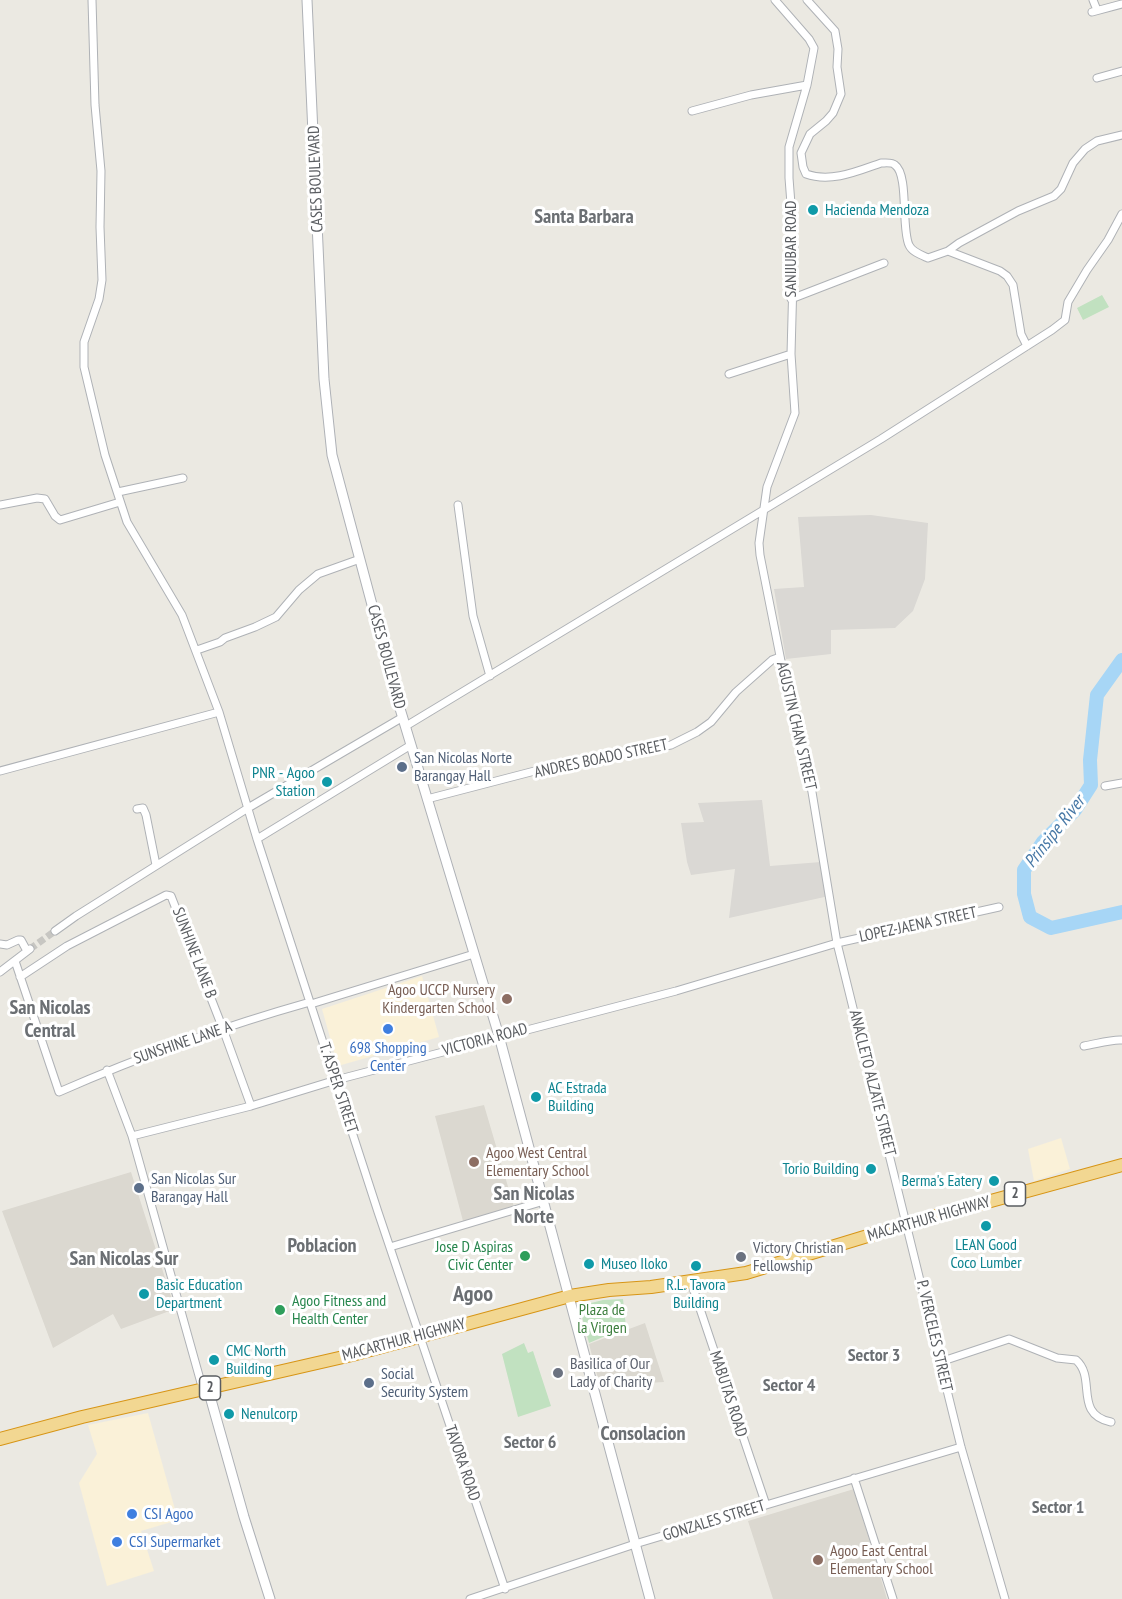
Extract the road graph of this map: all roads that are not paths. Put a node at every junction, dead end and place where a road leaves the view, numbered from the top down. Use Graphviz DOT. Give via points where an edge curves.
graph roads {
  1 [pos="92,0"];
  2 [pos="307,0"];
  3 [pos="776,0"];
  4 [pos="807,0"];
  5 [pos="1093,0"];
  6 [pos="1122,4"];
  7 [pos="1122,71"];
  8 [pos="1097,78"];
  9 [pos="807,85"];
  10 [pos="692,111"];
  11 [pos="1122,135"];
  12 [pos="1122,214"];
  13 [pos="948,252"];
  14 [pos="884,263"];
  15 [pos="791,299"];
  16 [pos="1028,346"];
  17 [pos="791,354"];
  18 [pos="729,374"];
  19 [pos="183,478"];
  20 [pos="118,492"];
  21 [pos="120,502"];
  22 [pos="0,505"];
  23 [pos="458,506"];
  24 [pos="764,510"];
  25 [pos="360,559"];
  26 [pos="197,650"];
  27 [pos="780,657"];
  28 [pos="490,676"];
  29 [pos="219,712"];
  30 [pos="404,722"];
  31 [pos="411,746"];
  32 [pos="0,771"];
  33 [pos="1122,783"];
  34 [pos="1105,786"];
  35 [pos="427,799"];
  36 [pos="248,808"];
  37 [pos="137,809"];
  38 [pos="257,839"];
  39 [pos="156,864"];
  40 [pos="999,907"];
  41 [pos="55,931"];
  42 [pos="837,943"];
  43 [pos="0,945"];
  44 [pos="474,954"];
  45 [pos="15,961"];
  46 [pos="0,972"];
  47 [pos="20,977"];
  48 [pos="311,1003"];
  49 [pos="223,1029"];
  50 [pos="499,1036"];
  51 [pos="1122,1040"];
  52 [pos="1084,1046"];
  53 [pos="107,1070"];
  54 [pos="336,1080"];
  55 [pos="251,1106"];
  56 [pos="132,1136"];
  57 [pos="1122,1165"];
  58 [pos="544,1201"];
  59 [pos="907,1224"];
  60 [pos="390,1247"];
  61 [pos="691,1282"];
  62 [pos="570,1296"];
  63 [pos="420,1337"];
  64 [pos="940,1362"];
  65 [pos="206,1389"];
  66 [pos="1111,1422"];
  67 [pos="0,1439"];
  68 [pos="961,1447"];
  69 [pos="854,1478"];
  70 [pos="765,1505"];
  71 [pos="635,1544"];
  72 [pos="505,1589"];
  73 [pos="270,1599"];
  74 [pos="470,1599"];
  75 [pos="650,1599"];
  76 [pos="893,1599"];
  77 [pos="1005,1599"];
  1 -- 20 [label="street, T. ASPER STREET" via="102,280 84,342 83,360 105,455"];
  2 -- 25 [label="street, CASES BOULEVARD" via="328,430"];
  3 -- 9 [label="street, SANIJUBAR ROAD" via="812,43"];
  4 -- 13 [label="street" via="835,31 841,94 833,113 810,134 801,153 806,174 840,176 881,163 896,165 904,191 909,246 928,258"];
  5 -- 6 [label="street" via="1095,11"];
  7 -- 8 [label="street"];
  9 -- 10 [label="street" via="751,94"];
  9 -- 15 [label="street, SANIJUBAR ROAD" via="789,147 794,243"];
  11 -- 13 [label="street" via="1097,141 1084,149 1054,196 1018,211"];
  12 -- 16 [label="street" via="1068,302 1065,320"];
  13 -- 16 [label="street" via="1007,276 1013,285 1021,334"];
  14 -- 15 [label="street"];
  15 -- 17 [label="street, SANIJUBAR ROAD"];
  16 -- 24 [label="street"];
  17 -- 18 [label="street"];
  17 -- 24 [label="street, SANIJUBAR ROAD" via="795,413 767,487"];
  19 -- 20 [label="street"];
  20 -- 21 [label="street, T. ASPER STREET"];
  21 -- 22 [label="street" via="60,520 45,499"];
  21 -- 26 [label="street, T. ASPER STREET" via="127,522 182,615"];
  23 -- 28 [label="street" via="473,616"];
  24 -- 27 [label="street, AGUSTIN CHAN STREET" via="759,543"];
  24 -- 28 [label="street"];
  25 -- 26 [label="street" via="318,574 276,616"];
  25 -- 30 [label="street, CASES BOULEVARD"];
  26 -- 29 [label="street, T. ASPER STREET"];
  27 -- 35 [label="street, ANDRES BOADO STREET" via="736,692 711,722 671,745 550,767"];
  27 -- 42 [label="street, AGUSTIN CHAN STREET" via="812,792"];
  28 -- 30 [label="street"];
  29 -- 32 [label="street"];
  29 -- 36 [label="street, T. ASPER STREET"];
  30 -- 31 [label="street, CASES BOULEVARD"];
  30 -- 36 [label="street"];
  31 -- 35 [label="street, CASES BOULEVARD"];
  31 -- 38 [label="street"];
  33 -- 34 [label="street"];
  35 -- 44 [label="street, CASES BOULEVARD"];
  36 -- 38 [label="street, T. ASPER STREET"];
  36 -- 39 [label="street"];
  37 -- 39 [label="street" via="143,808 146,814"];
  38 -- 48 [label="street, T. ASPER STREET"];
  39 -- 41 [label="street"];
  40 -- 42 [label="street, LOPEZ-JAENA STREET"];
  42 -- 50 [label="street, VICTORIA ROAD" via="676,991"];
  42 -- 59 [label="street, ANACLETO ALZATE STREET"];
  43 -- 45 [label="street" via="21,940 29,950"];
  44 -- 48 [label="street, SUNSHINE LANE A"];
  44 -- 50 [label="street, CASES BOULEVARD"];
  45 -- 46 [label="street"];
  45 -- 47 [label="street"];
  47 -- 49 [label="street, SUNHINE LANE B" via="67,946 166,895 171,896"];
  47 -- 53 [label="street, SUNSHINE LANE A" via="59,1092"];
  48 -- 49 [label="street, SUNSHINE LANE A"];
  48 -- 54 [label="street, T. ASPER STREET"];
  49 -- 53 [label="street, SUNSHINE LANE A"];
  49 -- 55 [label="street, SUNHINE LANE B"];
  50 -- 54 [label="street, VICTORIA ROAD"];
  50 -- 58 [label="street, CASES BOULEVARD"];
  51 -- 52 [label="street"];
  53 -- 56 [label="street"];
  54 -- 55 [label="street, VICTORIA ROAD"];
  54 -- 60 [label="street, T. ASPER STREET"];
  55 -- 56 [label="street, VICTORIA ROAD"];
  56 -- 65 [label="street"];
  57 -- 59 [label="highway, MACARTHUR HIGHWAY / 2"];
  58 -- 60 [label="street"];
  58 -- 62 [label="street, CASES BOULEVARD"];
  59 -- 61 [label="highway, MACARTHUR HIGHWAY / 2" via="746,1273"];
  59 -- 64 [label="street, P. VERCELES STREET"];
  60 -- 63 [label="street, T. ASPER STREET"];
  61 -- 62 [label="highway, MACARTHUR HIGHWAY / 2"];
  61 -- 70 [label="street, MABUTAS ROAD"];
  62 -- 63 [label="highway, MACARTHUR HIGHWAY / 2"];
  62 -- 71 [label="street, CASES BOULEVARD"];
  63 -- 65 [label="highway, MACARTHUR HIGHWAY / 2"];
  63 -- 72 [label="street, TAVORA ROAD"];
  64 -- 66 [label="street" via="1009,1339 1057,1358 1076,1360 1084,1372 1090,1409 1102,1420"];
  64 -- 68 [label="street, P. VERCELES STREET"];
  65 -- 67 [label="highway, MACARTHUR HIGHWAY / 2"];
  65 -- 73 [label="street"];
  68 -- 69 [label="street, GONZALES STREET"];
  68 -- 77 [label="street, P. VERCELES STREET"];
  69 -- 70 [label="street, GONZALES STREET"];
  69 -- 76 [label="street"];
  70 -- 71 [label="street, GONZALES STREET"];
  71 -- 72 [label="street, GONZALES STREET"];
  71 -- 75 [label="street, CASES BOULEVARD"];
  72 -- 74 [label="street, GONZALES STREET"];
}
